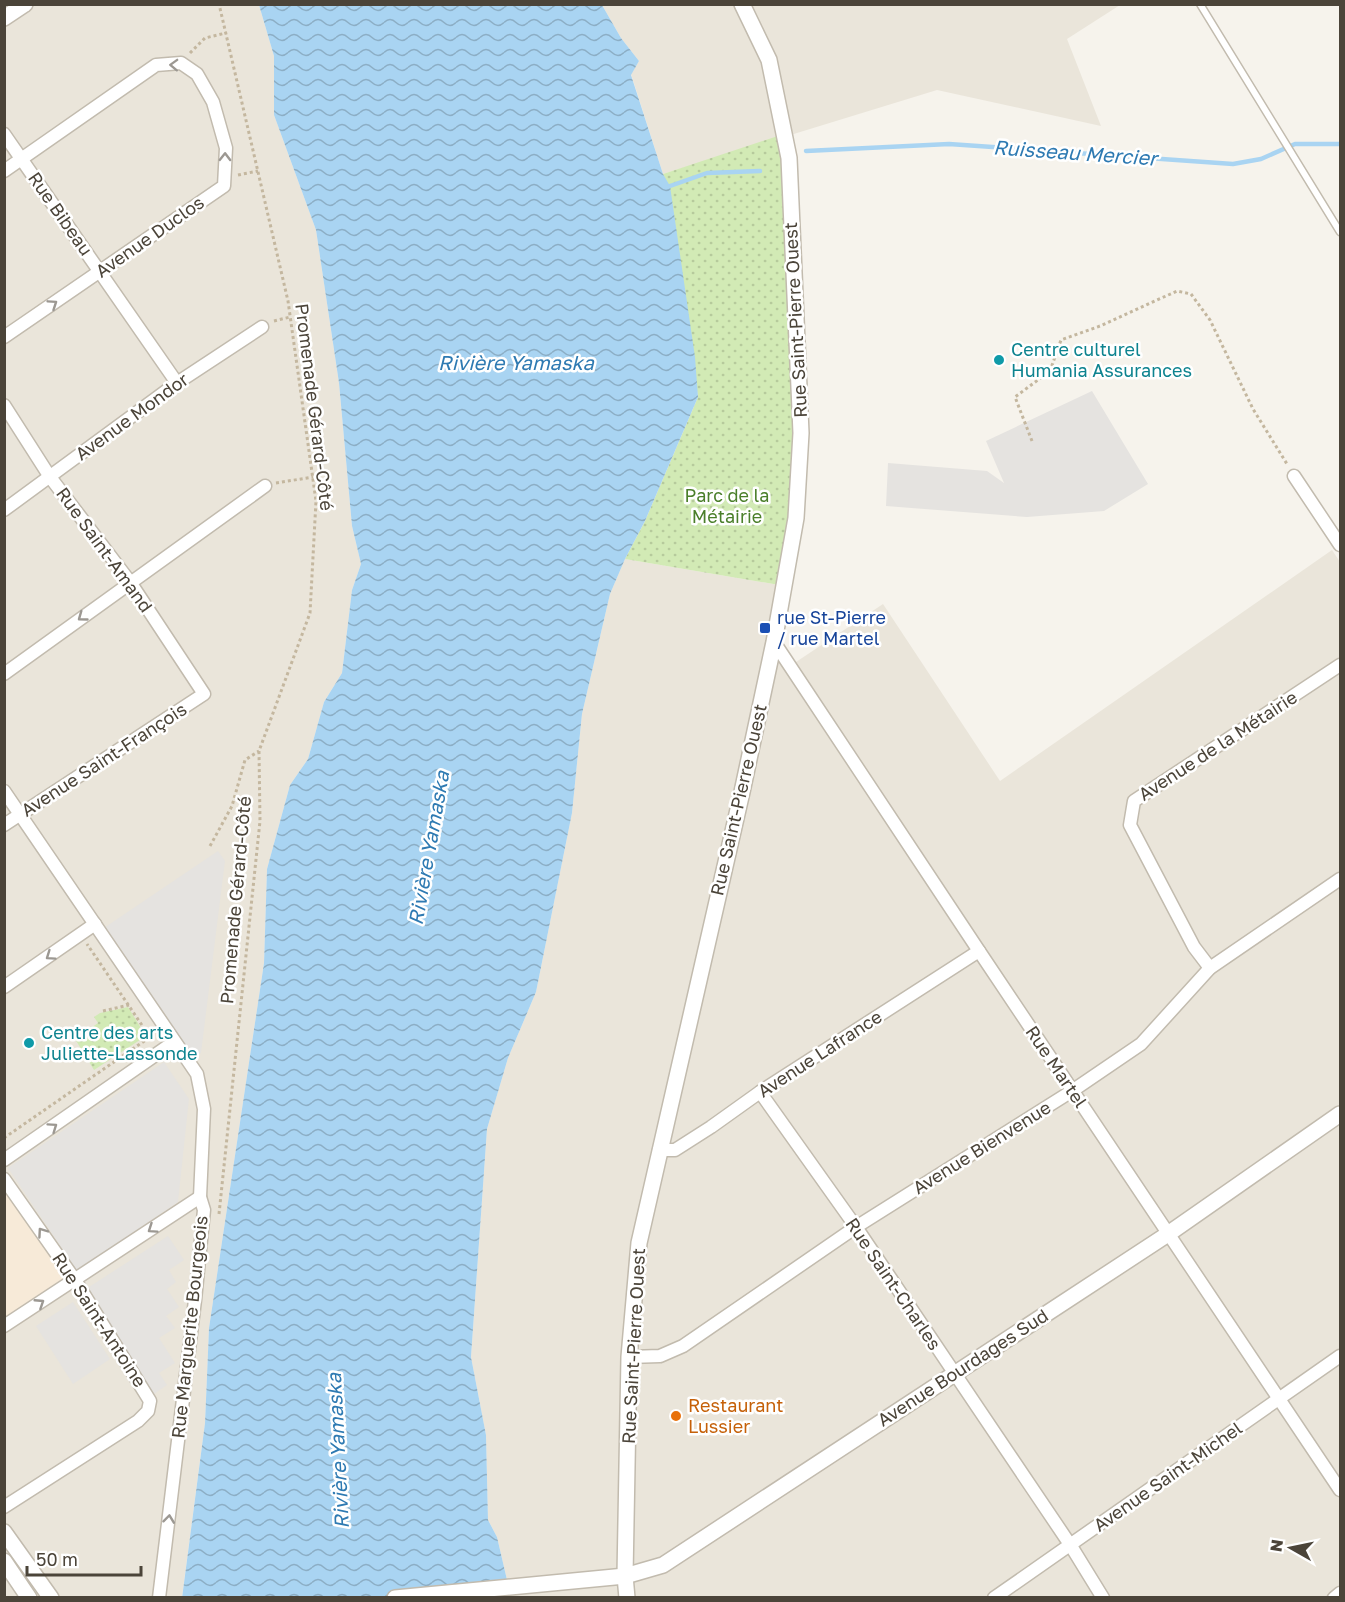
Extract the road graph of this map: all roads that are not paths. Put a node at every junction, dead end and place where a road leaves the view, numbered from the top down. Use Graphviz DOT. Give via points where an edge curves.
graph roads {
  1 [pos="25,4"];
  2 [pos="742,4"];
  3 [pos="1200,4"];
  4 [pos="4,18"];
  5 [pos="4,134"];
  6 [pos="22,159"];
  7 [pos="4,171"];
  8 [pos="1341,232"];
  9 [pos="100,272"];
  10 [pos="262,327"];
  11 [pos="4,337"];
  12 [pos="177,384"];
  13 [pos="4,405"];
  14 [pos="1294,476"];
  15 [pos="51,477"];
  16 [pos="265,486"];
  17 [pos="4,510"];
  18 [pos="1341,545"];
  19 [pos="130,582"];
  20 [pos="774,642"];
  21 [pos="1341,665"];
  22 [pos="4,674"];
  23 [pos="204,694"];
  24 [pos="4,791"];
  25 [pos="21,815"];
  26 [pos="4,825"];
  27 [pos="1341,879"];
  28 [pos="94,924"];
  29 [pos="979,951"];
  30 [pos="1210,968"];
  31 [pos="4,987"];
  32 [pos="174,1042"];
  33 [pos="1072,1091"];
  34 [pos="760,1092"];
  35 [pos="1341,1114"];
  36 [pos="659,1150"];
  37 [pos="4,1160"];
  38 [pos="4,1179"];
  39 [pos="200,1197"];
  40 [pos="856,1227"];
  41 [pos="1168,1234"];
  42 [pos="75,1280"];
  43 [pos="4,1326"];
  44 [pos="1341,1356"];
  45 [pos="629,1357"];
  46 [pos="954,1374"];
  47 [pos="1279,1398"];
  48 [pos="1341,1490"];
  49 [pos="4,1507"];
  50 [pos="4,1532"];
  51 [pos="1071,1546"];
  52 [pos="4,1561"];
  53 [pos="625,1576"];
  54 [pos="1341,1593"];
  55 [pos="29,1598"];
  56 [pos="51,1598"];
  57 [pos="159,1598"];
  58 [pos="395,1598"];
  59 [pos="627,1598"];
  60 [pos="994,1598"];
  61 [pos="1103,1598"];
  62 [pos="1334,1598"];
  1 -- 4 [label="street"];
  2 -- 20 [label="street, Rue Saint-Pierre Ouest" via="769,60 789,158 801,433 796,518"];
  3 -- 8 [label="lane"];
  5 -- 6 [label="street, Rue Bibeau"];
  6 -- 7 [label="street"];
  6 -- 9 [label="street, Rue Bibeau"];
  9 -- 6 [label="street, Avenue Duclos, one-way" via="224,186 226,148 213,102 198,74 181,63 156,65"];
  11 -- 9 [label="street, Avenue Duclos, one-way"];
  9 -- 12 [label="street, Rue Bibeau"];
  10 -- 12 [label="street, Avenue Mondor"];
  12 -- 15 [label="street, Avenue Mondor"];
  13 -- 15 [label="street, Rue Saint-Amand"];
  14 -- 18 [label="street"];
  15 -- 17 [label="street, Avenue Mondor"];
  15 -- 19 [label="street, Rue Saint-Amand"];
  16 -- 19 [label="street"];
  19 -- 22 [label="street, one-way"];
  19 -- 23 [label="street, Rue Saint-Amand"];
  20 -- 29 [label="street, Rue Martel"];
  20 -- 36 [label="street, Rue Saint-Pierre Ouest"];
  21 -- 30 [label="street, Avenue de la Métairie" via="1134,801 1130,825 1194,947"];
  23 -- 25 [label="street, Avenue Saint-François"];
  24 -- 25 [label="street, Rue Marguerite Bourgeois"];
  25 -- 26 [label="street, Avenue Saint-François"];
  25 -- 28 [label="street, Rue Marguerite Bourgeois"];
  27 -- 30 [label="street, Avenue Bienvenue"];
  28 -- 31 [label="street, one-way"];
  28 -- 32 [label="street, Rue Marguerite Bourgeois"];
  29 -- 33 [label="street, Rue Martel"];
  29 -- 34 [label="street, Avenue Lafrance"];
  30 -- 33 [label="street, Avenue Bienvenue" via="1141,1044"];
  37 -- 32 [label="street, one-way"];
  32 -- 39 [label="street, Rue Marguerite Bourgeois" via="197,1074 204,1108"];
  33 -- 40 [label="street, Avenue Bienvenue"];
  33 -- 41 [label="street, Rue Martel"];
  34 -- 36 [label="street, Avenue Lafrance" via="675,1150"];
  34 -- 40 [label="street, Rue Saint-Charles"];
  35 -- 41 [label="street, Avenue Bourdages Sud"];
  36 -- 45 [label="street, Rue Saint-Pierre Ouest" via="639,1243"];
  42 -- 38 [label="street, Rue Saint-Antoine, one-way"];
  39 -- 42 [label="street, one-way"];
  57 -- 39 [label="street, Rue Marguerite Bourgeois, one-way" via="195,1300 204,1210"];
  40 -- 45 [label="street, Avenue Bienvenue" via="683,1346 660,1356"];
  40 -- 46 [label="street, Rue Saint-Charles"];
  41 -- 46 [label="street, Avenue Bourdages Sud"];
  41 -- 47 [label="street, Rue Martel"];
  43 -- 42 [label="street, one-way"];
  42 -- 49 [label="street, Rue Saint-Antoine" via="146,1393 150,1401 148,1411"];
  44 -- 47 [label="street, Avenue Saint-Michel"];
  45 -- 53 [label="street, Rue Saint-Pierre Ouest"];
  46 -- 51 [label="street, Rue Saint-Charles"];
  46 -- 53 [label="street, Avenue Bourdages Sud" via="663,1565"];
  47 -- 48 [label="street, Rue Martel"];
  47 -- 51 [label="street, Avenue Saint-Michel"];
  50 -- 56 [label="street"];
  51 -- 60 [label="street, Avenue Saint-Michel"];
  51 -- 61 [label="street, Rue Saint-Charles"];
  52 -- 55 [label="street"];
  53 -- 58 [label="street, Avenue Bourdages Sud"];
  53 -- 59 [label="street, Rue Saint-Pierre Ouest"];
  54 -- 62 [label="street"];
}
